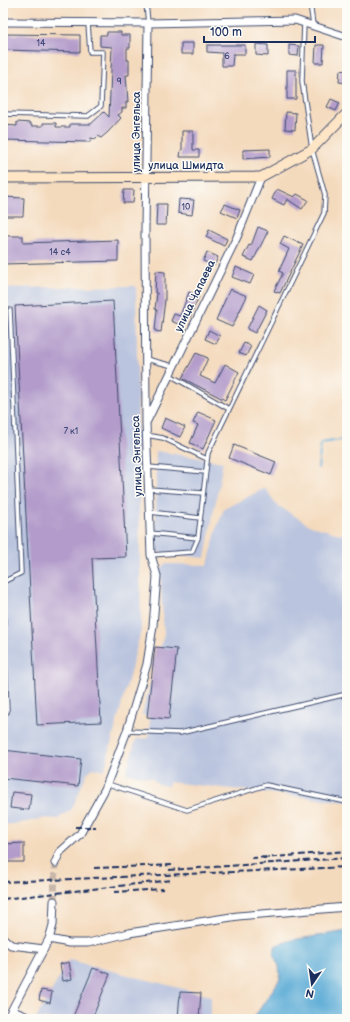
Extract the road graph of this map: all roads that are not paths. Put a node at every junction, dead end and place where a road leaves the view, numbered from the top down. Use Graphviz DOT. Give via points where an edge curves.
graph roads {
  1 [pos="146,3"];
  2 [pos="310,3"];
  3 [pos="3,22"];
  4 [pos="88,23"];
  5 [pos="148,23"];
  6 [pos="304,23"];
  7 [pos="313,26"];
  8 [pos="347,37"];
  9 [pos="347,113"];
  10 [pos="3,114"];
  11 [pos="312,149"];
  12 [pos="146,177"];
  13 [pos="261,177"];
  14 [pos="3,178"];
  15 [pos="10,310"];
  16 [pos="146,359"];
  17 [pos="174,366"];
  18 [pos="169,375"];
  19 [pos="229,409"];
  20 [pos="146,422"];
  21 [pos="146,435"];
  22 [pos="207,459"];
  23 [pos="148,467"];
  24 [pos="206,472"];
  25 [pos="149,489"];
  26 [pos="203,493"];
  27 [pos="150,512"];
  28 [pos="200,518"];
  29 [pos="150,533"];
  30 [pos="198,538"];
  31 [pos="151,555"];
  32 [pos="3,582"];
  33 [pos="3,601"];
  34 [pos="347,694"];
  35 [pos="7,712"];
  36 [pos="127,731"];
  37 [pos="108,784"];
  38 [pos="347,802"];
  39 [pos="55,863"];
  40 [pos="54,901"];
  41 [pos="347,907"];
  42 [pos="3,938"];
  43 [pos="50,939"];
  44 [pos="44,949"];
  45 [pos="13,1009"];
  46 [pos="8,1019"];
  47 [pos="37,1019"];
  1 -- 5 [label="lane"];
  2 -- 7 [label="lane"];
  3 -- 4 [label="street"];
  4 -- 5 [label="street"];
  4 -- 10 [label="lane" via="90,52 103,52 101,106 88,116"];
  5 -- 6 [label="street" via="295,20"];
  5 -- 12 [label="street, улица Энгельса"];
  6 -- 7 [label="street"];
  6 -- 11 [label="lane" via="302,81"];
  7 -- 8 [label="street"];
  9 -- 11 [label="main road, улица Шмидта"];
  11 -- 13 [label="main road, улица Шмидта"];
  11 -- 19 [label="lane" via="325,195 324,213"];
  12 -- 13 [label="main road, улица Шмидта"];
  12 -- 14 [label="main road, улица Шмидта"];
  12 -- 16 [label="street, улица Энгельса"];
  13 -- 17 [label="street, улица Чапаева" via="237,237"];
  15 -- 32 [label="lane" via="21,573"];
  16 -- 17 [label="lane"];
  16 -- 20 [label="street, улица Энгельса"];
  17 -- 18 [label="street, улица Чапаева"];
  18 -- 19 [label="lane"];
  18 -- 20 [label="street, улица Чапаева"];
  19 -- 22 [label="lane"];
  20 -- 21 [label="street, улица Энгельса"];
  21 -- 22 [label="lane" via="163,438"];
  21 -- 23 [label="street, улица Энгельса"];
  22 -- 24 [label="lane"];
  23 -- 24 [label="lane"];
  23 -- 25 [label="street, улица Энгельса"];
  24 -- 26 [label="lane"];
  25 -- 26 [label="lane"];
  25 -- 27 [label="street, улица Энгельса"];
  26 -- 28 [label="lane"];
  27 -- 28 [label="lane"];
  27 -- 29 [label="street, улица Энгельса"];
  28 -- 30 [label="lane"];
  29 -- 30 [label="lane"];
  29 -- 31 [label="street, улица Энгельса"];
  30 -- 31 [label="lane" via="192,552"];
  31 -- 36 [label="street, улица Энгельса" via="157,576 153,626 147,664"];
  33 -- 35 [label="lane"];
  34 -- 36 [label="lane" via="180,733"];
  36 -- 37 [label="street, улица Энгельса"];
  37 -- 38 [label="lane" via="187,810 266,785"];
  37 -- 39 [label="street, улица Энгельса" via="80,834 60,852"];
  40 -- 43 [label="street"];
  41 -- 43 [label="street" via="238,916 129,933 88,944"];
  42 -- 44 [label="street" via="11,944"];
  43 -- 44 [label="street"];
  44 -- 45 [label="street"];
  45 -- 46 [label="street"];
  45 -- 47 [label="lane"];
}
